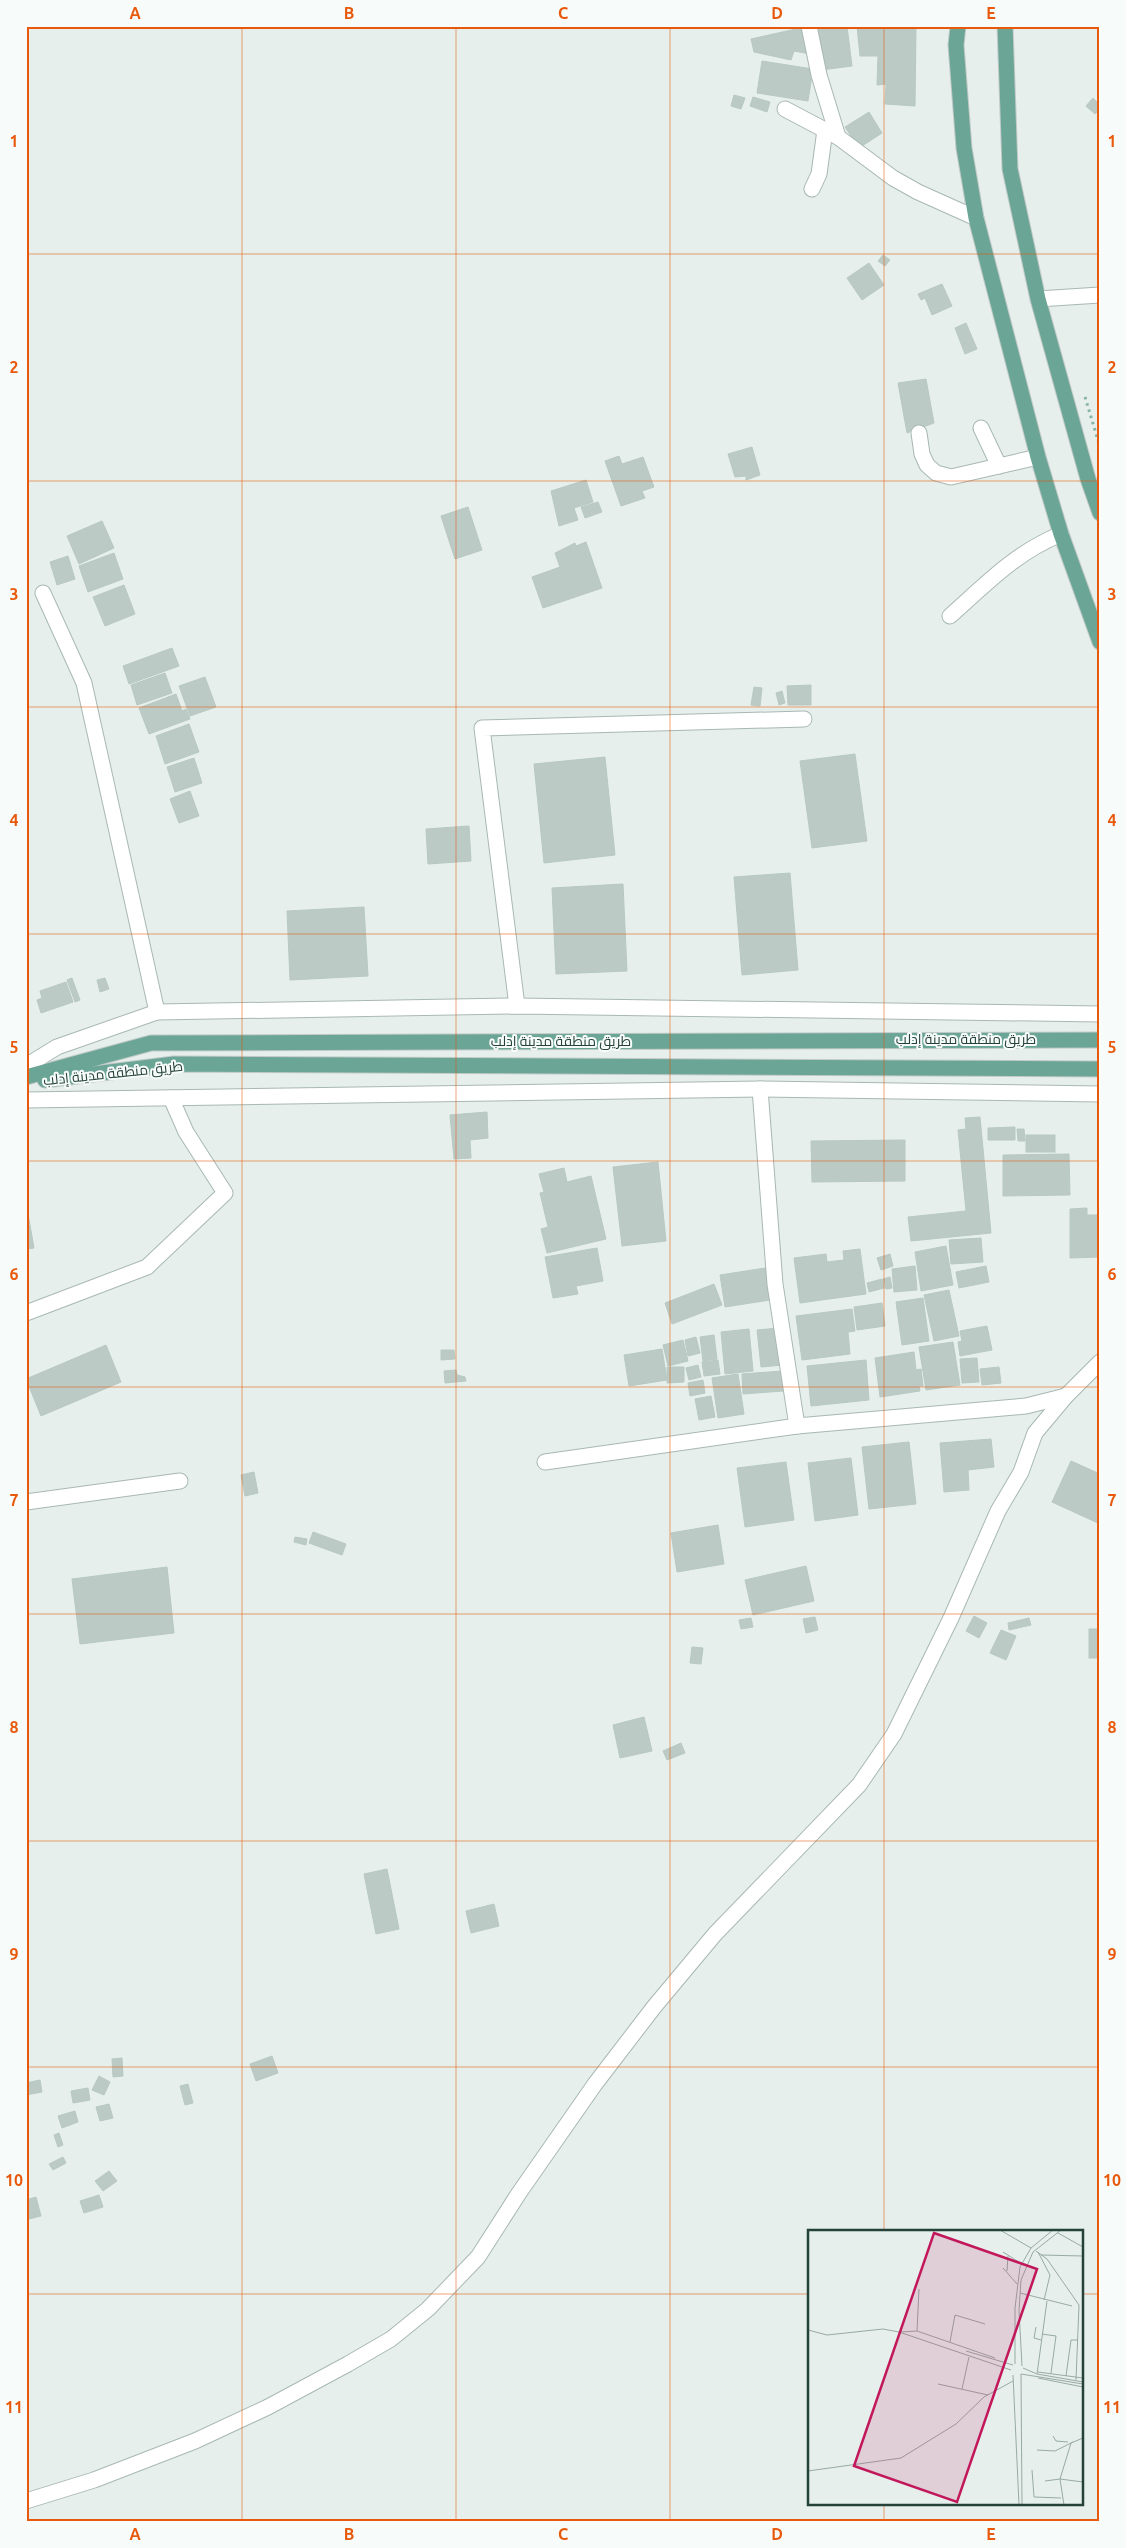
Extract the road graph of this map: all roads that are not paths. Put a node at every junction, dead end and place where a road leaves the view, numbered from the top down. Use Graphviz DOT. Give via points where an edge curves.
graph roads {
  1 [pos="809,26"];
  2 [pos="958,26"];
  3 [pos="1005,26"];
  4 [pos="785,109"];
  5 [pos="831,133"];
  6 [pos="812,189"];
  7 [pos="976,218"];
  8 [pos="1100,295"];
  9 [pos="1038,299"];
  10 [pos="981,428"];
  11 [pos="919,434"];
  12 [pos="1038,457"];
  13 [pos="999,466"];
  14 [pos="1100,513"];
  15 [pos="1061,534"];
  16 [pos="43,593"];
  17 [pos="950,616"];
  18 [pos="1100,642"];
  19 [pos="804,719"];
  20 [pos="517,1006"];
  21 [pos="158,1012"];
  22 [pos="1100,1014"];
  23 [pos="1100,1040"];
  24 [pos="26,1066"];
  25 [pos="1100,1069"];
  26 [pos="26,1077"];
  27 [pos="26,1082"];
  28 [pos="760,1089"];
  29 [pos="1100,1094"];
  30 [pos="171,1098"];
  31 [pos="26,1100"];
  32 [pos="26,1314"];
  33 [pos="1100,1362"];
  34 [pos="1066,1396"];
  35 [pos="797,1426"];
  36 [pos="545,1462"];
  37 [pos="180,1481"];
  38 [pos="26,1502"];
  39 [pos="26,2501"];
  1 -- 5 [label="street"];
  2 -- 7 [label="main road" via="956,44 964,148"];
  3 -- 9 [label="main road" via="1010,169"];
  4 -- 5 [label="street"];
  5 -- 6 [label="street"];
  5 -- 7 [label="street" via="893,178"];
  7 -- 12 [label="main road"];
  8 -- 9 [label="street"];
  9 -- 14 [label="main road"];
  10 -- 13 [label="street"];
  11 -- 13 [label="street" via="922,454 936,473 951,477"];
  12 -- 13 [label="street"];
  12 -- 15 [label="main road"];
  15 -- 17 [label="street" via="1038,543 1010,562"];
  15 -- 18 [label="main road"];
  16 -- 21 [label="street" via="84,683"];
  19 -- 20 [label="street" via="482,728"];
  20 -- 21 [label="street"];
  20 -- 22 [label="street"];
  21 -- 24 [label="street" via="57,1047"];
  23 -- 26 [label="main road, طريق منطقة مدينة إدلب" via="150,1043"];
  25 -- 27 [label="main road, طريق منطقة مدينة إدلب" via="174,1064"];
  28 -- 29 [label="street"];
  28 -- 30 [label="street"];
  28 -- 35 [label="street" via="775,1284"];
  30 -- 31 [label="street"];
  30 -- 32 [label="street" via="186,1132 225,1193 147,1267"];
  33 -- 34 [label="street"];
  34 -- 35 [label="street" via="1026,1406"];
  34 -- 39 [label="street" via="1035,1433 1021,1472 998,1511 951,1618 894,1734 859,1785 715,1934 654,2007 589,2092 478,2257 428,2309 391,2339 348,2364 195,2441 94,2480"];
  35 -- 36 [label="street"];
  37 -- 38 [label="street"];
}
